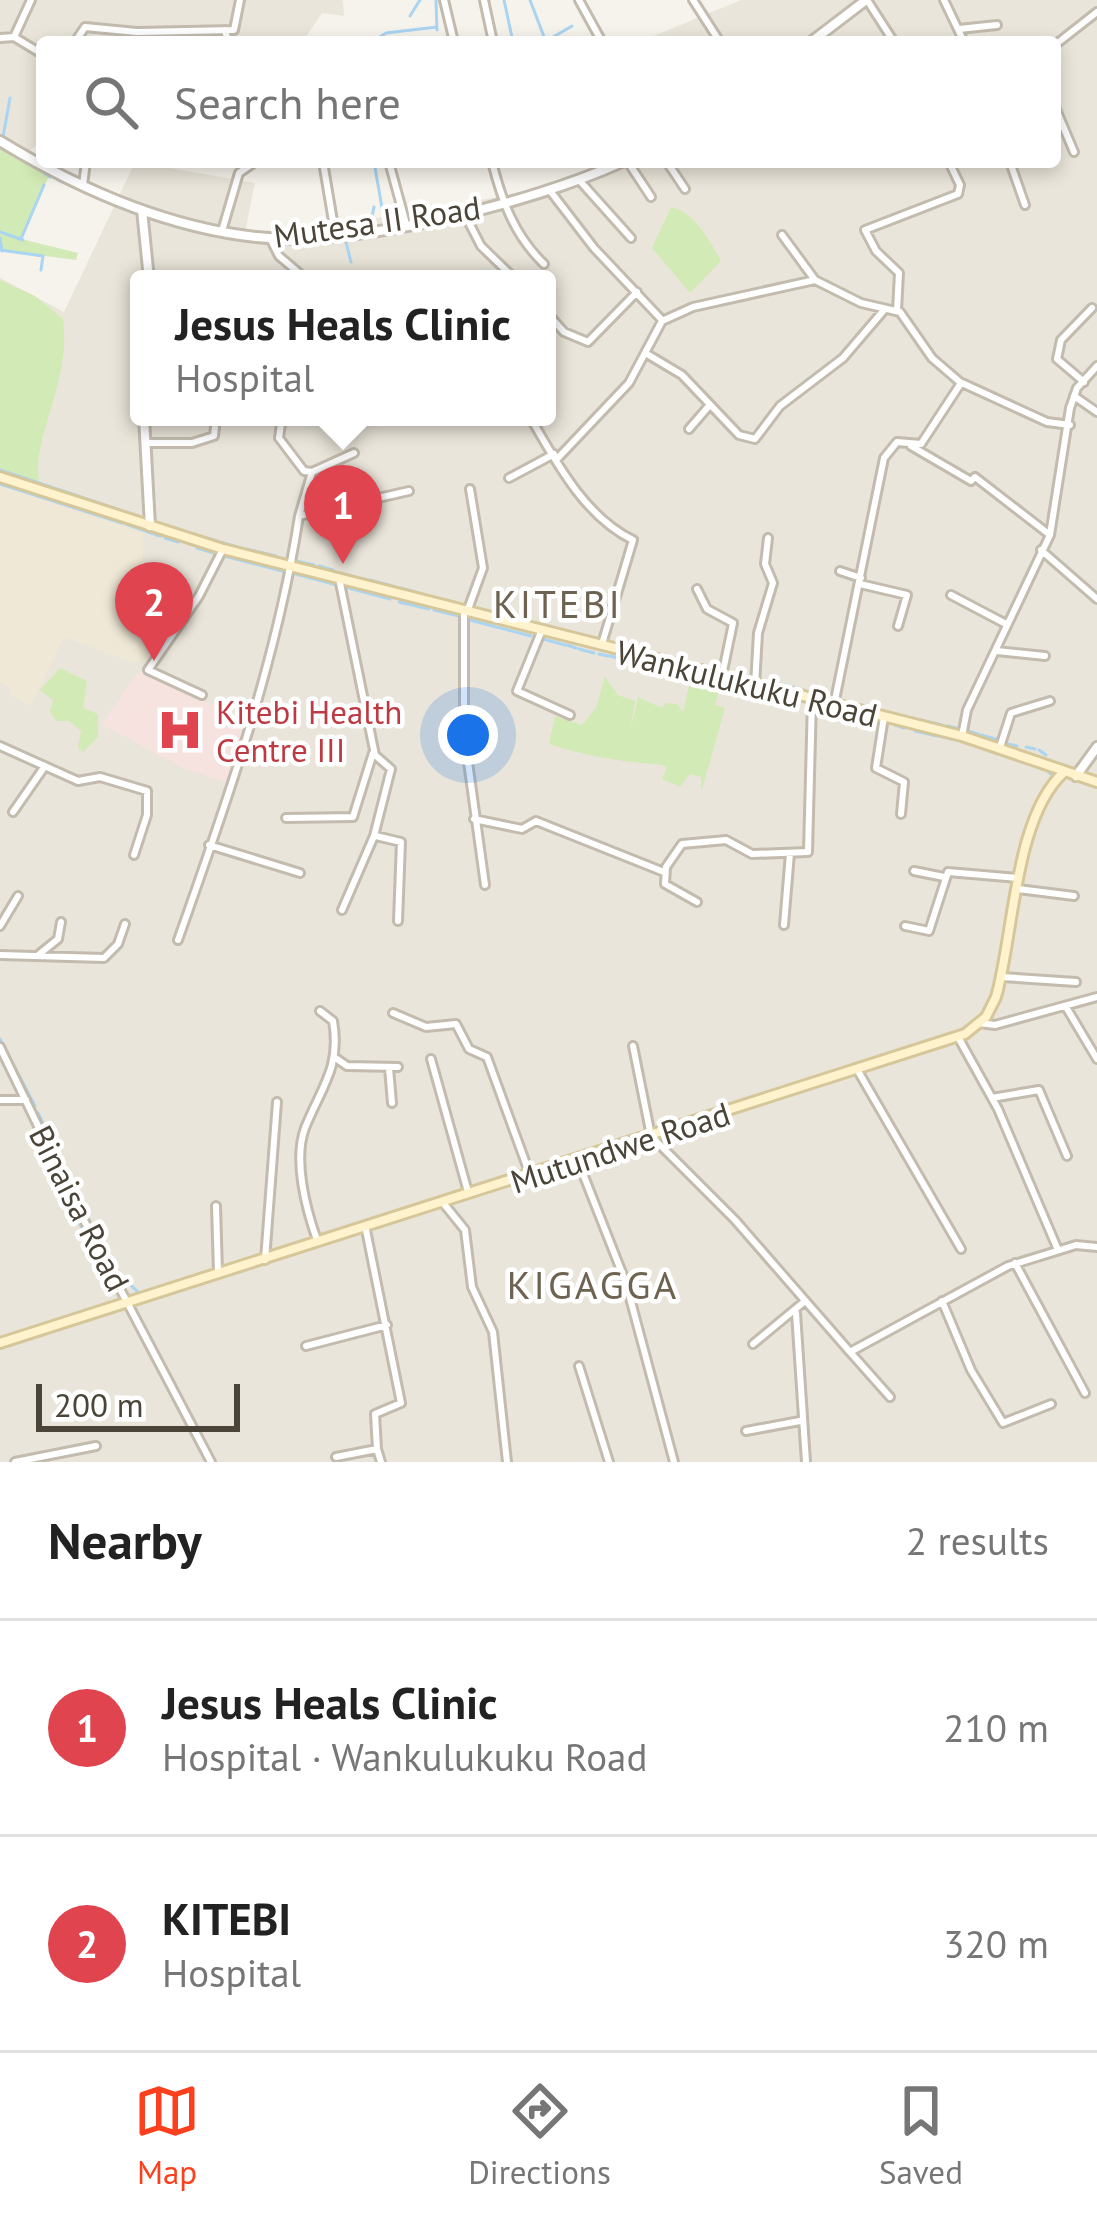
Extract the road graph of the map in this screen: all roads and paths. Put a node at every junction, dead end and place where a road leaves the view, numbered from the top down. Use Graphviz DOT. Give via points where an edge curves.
graph roads {
  1 [pos="31,0"];
  2 [pos="240,0"];
  3 [pos="444,0"];
  4 [pos="484,0"];
  5 [pos="579,0"];
  6 [pos="693,0"];
  7 [pos="866,0"];
  8 [pos="944,0"];
  9 [pos="1097,12"];
  10 [pos="997,25"];
  11 [pos="959,29"];
  12 [pos="224,30"];
  13 [pos="79,36"];
  14 [pos="226,36"];
  15 [pos="453,36"];
  16 [pos="492,36"];
  17 [pos="599,36"];
  18 [pos="716,36"];
  19 [pos="819,36"];
  20 [pos="890,36"];
  21 [pos="962,36"];
  22 [pos="14,37"];
  23 [pos="0,38"];
  24 [pos="1061,40"];
  25 [pos="36,50"];
  26 [pos="1061,121"];
  27 [pos="0,141"];
  28 [pos="1074,152"];
  29 [pos="36,160"];
  30 [pos="50,168"];
  31 [pos="85,168"];
  32 [pos="246,168"];
  33 [pos="323,168"];
  34 [pos="390,168"];
  35 [pos="493,168"];
  36 [pos="611,168"];
  37 [pos="629,168"];
  38 [pos="671,168"];
  39 [pos="952,168"];
  40 [pos="1012,168"];
  41 [pos="580,181"];
  42 [pos="82,185"];
  43 [pos="686,189"];
  44 [pos="550,192"];
  45 [pos="651,197"];
  46 [pos="502,204"];
  47 [pos="1025,205"];
  48 [pos="142,210"];
  49 [pos="464,213"];
  50 [pos="406,224"];
  51 [pos="222,231"];
  52 [pos="334,233"];
  53 [pos="782,235"];
  54 [pos="270,238"];
  55 [pos="631,238"];
  56 [pos="544,264"];
  57 [pos="148,270"];
  58 [pos="295,270"];
  59 [pos="505,270"];
  60 [pos="815,280"];
  61 [pos="638,291"];
  62 [pos="1092,308"];
  63 [pos="884,310"];
  64 [pos="897,311"];
  65 [pos="662,321"];
  66 [pos="556,323"];
  67 [pos="646,354"];
  68 [pos="1097,366"];
  69 [pos="1084,382"];
  70 [pos="961,383"];
  71 [pos="1073,396"];
  72 [pos="708,407"];
  73 [pos="1097,412"];
  74 [pos="1070,425"];
  75 [pos="144,426"];
  76 [pos="216,426"];
  77 [pos="281,426"];
  78 [pos="536,426"];
  79 [pos="689,429"];
  80 [pos="908,442"];
  81 [pos="145,443"];
  82 [pos="354,453"];
  83 [pos="555,457"];
  84 [pos="312,472"];
  85 [pos="0,477"];
  86 [pos="509,478"];
  87 [pos="470,489"];
  88 [pos="410,490"];
  89 [pos="299,516"];
  90 [pos="150,526"];
  91 [pos="1050,535"];
  92 [pos="769,538"];
  93 [pos="223,548"];
  94 [pos="1041,550"];
  95 [pos="292,566"];
  96 [pos="840,571"];
  97 [pos="339,578"];
  98 [pos="861,581"];
  99 [pos="697,589"];
  100 [pos="952,595"];
  101 [pos="1097,599"];
  102 [pos="465,612"];
  103 [pos="1006,624"];
  104 [pos="898,626"];
  105 [pos="541,632"];
  106 [pos="601,648"];
  107 [pos="997,651"];
  108 [pos="1045,656"];
  109 [pos="722,676"];
  110 [pos="755,685"];
  111 [pos="202,694"];
  112 [pos="812,699"];
  113 [pos="1050,701"];
  114 [pos="834,704"];
  115 [pos="570,715"];
  116 [pos="884,717"];
  117 [pos="962,736"];
  118 [pos="0,746"];
  119 [pos="1000,747"];
  120 [pos="1097,747"];
  121 [pos="374,752"];
  122 [pos="45,766"];
  123 [pos="1064,772"];
  124 [pos="1076,776"];
  125 [pos="1097,782"];
  126 [pos="13,812"];
  127 [pos="901,814"];
  128 [pos="286,818"];
  129 [pos="474,819"];
  130 [pos="374,836"];
  131 [pos="209,845"];
  132 [pos="790,853"];
  133 [pos="134,855"];
  134 [pos="664,872"];
  135 [pos="914,872"];
  136 [pos="300,873"];
  137 [pos="944,877"];
  138 [pos="1019,884"];
  139 [pos="485,886"];
  140 [pos="18,896"];
  141 [pos="1074,896"];
  142 [pos="697,902"];
  143 [pos="342,910"];
  144 [pos="398,921"];
  145 [pos="61,922"];
  146 [pos="125,924"];
  147 [pos="784,925"];
  148 [pos="0,926"];
  149 [pos="905,926"];
  150 [pos="178,940"];
  151 [pos="0,955"];
  152 [pos="37,956"];
  153 [pos="1002,977"];
  154 [pos="1076,982"];
  155 [pos="1097,997"];
  156 [pos="1066,1007"];
  157 [pos="320,1011"];
  158 [pos="393,1013"];
  159 [pos="979,1023"];
  160 [pos="958,1037"];
  161 [pos="633,1046"];
  162 [pos="0,1048"];
  163 [pos="337,1059"];
  164 [pos="431,1059"];
  165 [pos="1097,1059"];
  166 [pos="858,1071"];
  167 [pos="992,1098"];
  168 [pos="0,1100"];
  169 [pos="26,1100"];
  170 [pos="277,1102"];
  171 [pos="392,1103"];
  172 [pos="651,1136"];
  173 [pos="1067,1156"];
  174 [pos="578,1161"];
  175 [pos="530,1176"];
  176 [pos="470,1195"];
  177 [pos="443,1204"];
  178 [pos="216,1205"];
  179 [pos="365,1230"];
  180 [pos="318,1244"];
  181 [pos="1097,1247"];
  182 [pos="961,1250"];
  183 [pos="1058,1251"];
  184 [pos="265,1260"];
  185 [pos="1015,1263"];
  186 [pos="218,1276"];
  187 [pos="805,1301"];
  188 [pos="942,1301"];
  189 [pos="128,1303"];
  190 [pos="796,1313"];
  191 [pos="387,1325"];
  192 [pos="0,1343"];
  193 [pos="752,1345"];
  194 [pos="306,1346"];
  195 [pos="850,1352"];
  196 [pos="579,1366"];
  197 [pos="1085,1393"];
  198 [pos="890,1396"];
  199 [pos="1051,1404"];
  200 [pos="800,1421"];
  201 [pos="746,1431"];
  202 [pos="96,1446"];
  203 [pos="377,1448"];
  204 [pos="336,1457"];
  205 [pos="15,1462"];
  206 [pos="212,1462"];
  207 [pos="381,1462"];
  208 [pos="507,1462"];
  209 [pos="609,1462"];
  210 [pos="674,1462"];
  211 [pos="806,1462"];
  1 -- 22 [label="street"];
  2 -- 12 [label="street" via="238,27"];
  3 -- 15 [label="street"];
  4 -- 16 [label="street"];
  5 -- 17 [label="street"];
  6 -- 18 [label="street"];
  7 -- 19 [label="street"];
  7 -- 20 [label="street"];
  8 -- 11 [label="street"];
  9 -- 24 [label="street"];
  10 -- 11 [label="street"];
  11 -- 21 [label="street"];
  12 -- 13 [label="street" via="85,27"];
  12 -- 14 [label="street"];
  22 -- 23 [label="street"];
  22 -- 25 [label="street"];
  26 -- 28 [label="street"];
  27 -- 29 [label="street, Mutesa II Road"];
  30 -- 42 [label="street, Mutesa II Road"];
  31 -- 42 [label="street"];
  32 -- 51 [label="street"];
  33 -- 52 [label="street"];
  34 -- 50 [label="street"];
  35 -- 46 [label="street"];
  36 -- 41 [label="street, Mutesa II Road"];
  37 -- 45 [label="street"];
  38 -- 43 [label="street"];
  39 -- 64 [label="street" via="958,194 865,230 899,273"];
  40 -- 47 [label="street"];
  41 -- 44 [label="street, Mutesa II Road"];
  41 -- 55 [label="street"];
  42 -- 48 [label="street, Mutesa II Road"];
  44 -- 46 [label="street, Mutesa II Road"];
  44 -- 61 [label="street"];
  46 -- 49 [label="street, Mutesa II Road"];
  46 -- 56 [label="street"];
  48 -- 51 [label="street, Mutesa II Road"];
  48 -- 57 [label="street"];
  49 -- 50 [label="street, Mutesa II Road"];
  49 -- 59 [label="street"];
  50 -- 52 [label="street, Mutesa II Road"];
  51 -- 54 [label="street, Mutesa II Road"];
  52 -- 54 [label="street, Mutesa II Road"];
  53 -- 60 [label="street"];
  54 -- 58 [label="street"];
  60 -- 63 [label="street"];
  60 -- 65 [label="street"];
  61 -- 65 [label="street"];
  61 -- 66 [label="street" via="588,342"];
  62 -- 69 [label="street" via="1061,340 1057,359"];
  63 -- 64 [label="street"];
  63 -- 72 [label="street" via="755,439"];
  64 -- 70 [label="street"];
  65 -- 67 [label="street"];
  67 -- 72 [label="street" via="682,375"];
  67 -- 83 [label="street" via="629,383"];
  68 -- 69 [label="street"];
  69 -- 71 [label="street"];
  70 -- 74 [label="street"];
  70 -- 80 [label="street" via="921,444"];
  71 -- 73 [label="street"];
  71 -- 74 [label="street"];
  72 -- 79 [label="street"];
  74 -- 91 [label="street"];
  75 -- 81 [label="street"];
  76 -- 81 [label="street" via="214,436 193,442"];
  77 -- 84 [label="street" via="279,438"];
  78 -- 83 [label="street"];
  80 -- 91 [label="street" via="952,472 975,477"];
  80 -- 98 [label="street" via="893,444 884,458"];
  81 -- 90 [label="street"];
  82 -- 84 [label="street"];
  83 -- 86 [label="street"];
  83 -- 106 [label="street" via="594,511 633,540"];
  84 -- 89 [label="street"];
  85 -- 90 [label="main road, Wankulukuku Road"];
  87 -- 102 [label="street" via="483,568"];
  88 -- 89 [label="street"];
  89 -- 95 [label="street"];
  90 -- 93 [label="main road, Wankulukuku Road"];
  91 -- 94 [label="street"];
  92 -- 110 [label="street" via="765,564 773,583 758,633"];
  93 -- 95 [label="main road, Wankulukuku Road"];
  93 -- 111 [label="street" via="148,670"];
  94 -- 101 [label="street"];
  94 -- 103 [label="street"];
  95 -- 97 [label="main road, Wankulukuku Road"];
  95 -- 131 [label="street"];
  96 -- 98 [label="street"];
  97 -- 102 [label="main road, Wankulukuku Road"];
  97 -- 121 [label="street"];
  98 -- 104 [label="street" via="907,595"];
  98 -- 114 [label="street"];
  99 -- 109 [label="street" via="706,609 733,623"];
  100 -- 103 [label="street"];
  102 -- 105 [label="main road, Wankulukuku Road"];
  102 -- 129 [label="street" via="464,733"];
  103 -- 107 [label="street"];
  105 -- 106 [label="main road, Wankulukuku Road"];
  105 -- 115 [label="street" via="517,691"];
  106 -- 109 [label="main road, Wankulukuku Road"];
  107 -- 108 [label="street"];
  107 -- 117 [label="street"];
  109 -- 110 [label="main road, Wankulukuku Road"];
  110 -- 112 [label="main road, Wankulukuku Road"];
  112 -- 114 [label="main road, Wankulukuku Road"];
  112 -- 132 [label="street" via="808,852"];
  113 -- 119 [label="street" via="1011,713"];
  114 -- 116 [label="main road, Wankulukuku Road"];
  116 -- 117 [label="main road, Wankulukuku Road"];
  116 -- 127 [label="street" via="877,768 904,782"];
  117 -- 119 [label="main road, Wankulukuku Road"];
  118 -- 122 [label="street"];
  119 -- 123 [label="main road, Wankulukuku Road"];
  120 -- 124 [label="street"];
  121 -- 128 [label="street" via="352,817"];
  121 -- 130 [label="street" via="391,769"];
  122 -- 126 [label="street"];
  122 -- 133 [label="street" via="78,781 100,777 147,791"];
  123 -- 124 [label="main road, Wankulukuku Road"];
  123 -- 138 [label="main road, Mutundwe Road" via="1039,812"];
  124 -- 125 [label="main road, Wankulukuku Road"];
  129 -- 134 [label="street" via="522,829 534,821 551,825"];
  129 -- 139 [label="street"];
  130 -- 143 [label="street"];
  130 -- 144 [label="street" via="401,842"];
  131 -- 136 [label="street"];
  131 -- 150 [label="street"];
  132 -- 134 [label="street" via="746,853 726,840 684,843"];
  132 -- 147 [label="street"];
  134 -- 142 [label="street" via="667,887"];
  135 -- 137 [label="street"];
  137 -- 138 [label="street" via="952,871"];
  137 -- 149 [label="street" via="931,929"];
  138 -- 141 [label="street"];
  138 -- 153 [label="main road, Mutundwe Road"];
  140 -- 148 [label="street"];
  145 -- 152 [label="street" via="58,939"];
  146 -- 152 [label="street" via="110,956"];
  151 -- 152 [label="street"];
  153 -- 154 [label="street"];
  153 -- 159 [label="main road, Mutundwe Road"];
  155 -- 156 [label="street"];
  156 -- 159 [label="street"];
  156 -- 165 [label="street"];
  157 -- 163 [label="street" via="333,1021"];
  158 -- 175 [label="street" via="426,1027 456,1024 469,1049 487,1058"];
  159 -- 160 [label="main road, Mutundwe Road"];
  160 -- 166 [label="main road, Mutundwe Road"];
  160 -- 167 [label="street"];
  161 -- 172 [label="street"];
  162 -- 169 [label="street, Binaisa Road"];
  163 -- 171 [label="street" via="394,1068"];
  163 -- 180 [label="street" via="303,1133 304,1198"];
  164 -- 176 [label="street"];
  166 -- 172 [label="main road, Mutundwe Road"];
  166 -- 182 [label="street"];
  167 -- 173 [label="street" via="1039,1090"];
  167 -- 183 [label="street"];
  168 -- 169 [label="street"];
  169 -- 189 [label="street, Binaisa Road"];
  170 -- 184 [label="street"];
  172 -- 174 [label="main road, Mutundwe Road"];
  172 -- 187 [label="street"];
  174 -- 175 [label="main road, Mutundwe Road"];
  174 -- 210 [label="street" via="626,1283"];
  175 -- 176 [label="main road, Mutundwe Road"];
  176 -- 177 [label="main road, Mutundwe Road"];
  177 -- 179 [label="main road, Mutundwe Road"];
  177 -- 208 [label="street" via="465,1230 472,1287 493,1332"];
  178 -- 186 [label="street"];
  179 -- 180 [label="main road, Mutundwe Road"];
  179 -- 191 [label="street"];
  180 -- 184 [label="main road, Mutundwe Road"];
  181 -- 183 [label="street"];
  183 -- 185 [label="street"];
  184 -- 186 [label="main road, Mutundwe Road"];
  185 -- 188 [label="street"];
  185 -- 197 [label="street"];
  186 -- 189 [label="main road, Mutundwe Road"];
  187 -- 190 [label="street"];
  187 -- 195 [label="street"];
  188 -- 195 [label="street"];
  188 -- 199 [label="street" via="1003,1423"];
  189 -- 192 [label="main road, Mutundwe Road"];
  189 -- 206 [label="street, Binaisa Road"];
  190 -- 193 [label="street"];
  190 -- 200 [label="street"];
  191 -- 194 [label="street"];
  191 -- 203 [label="street" via="401,1403 372,1419"];
  195 -- 198 [label="street"];
  196 -- 209 [label="street"];
  200 -- 201 [label="street"];
  200 -- 211 [label="street"];
  202 -- 205 [label="street"];
  203 -- 204 [label="street"];
  203 -- 207 [label="street"];
}
